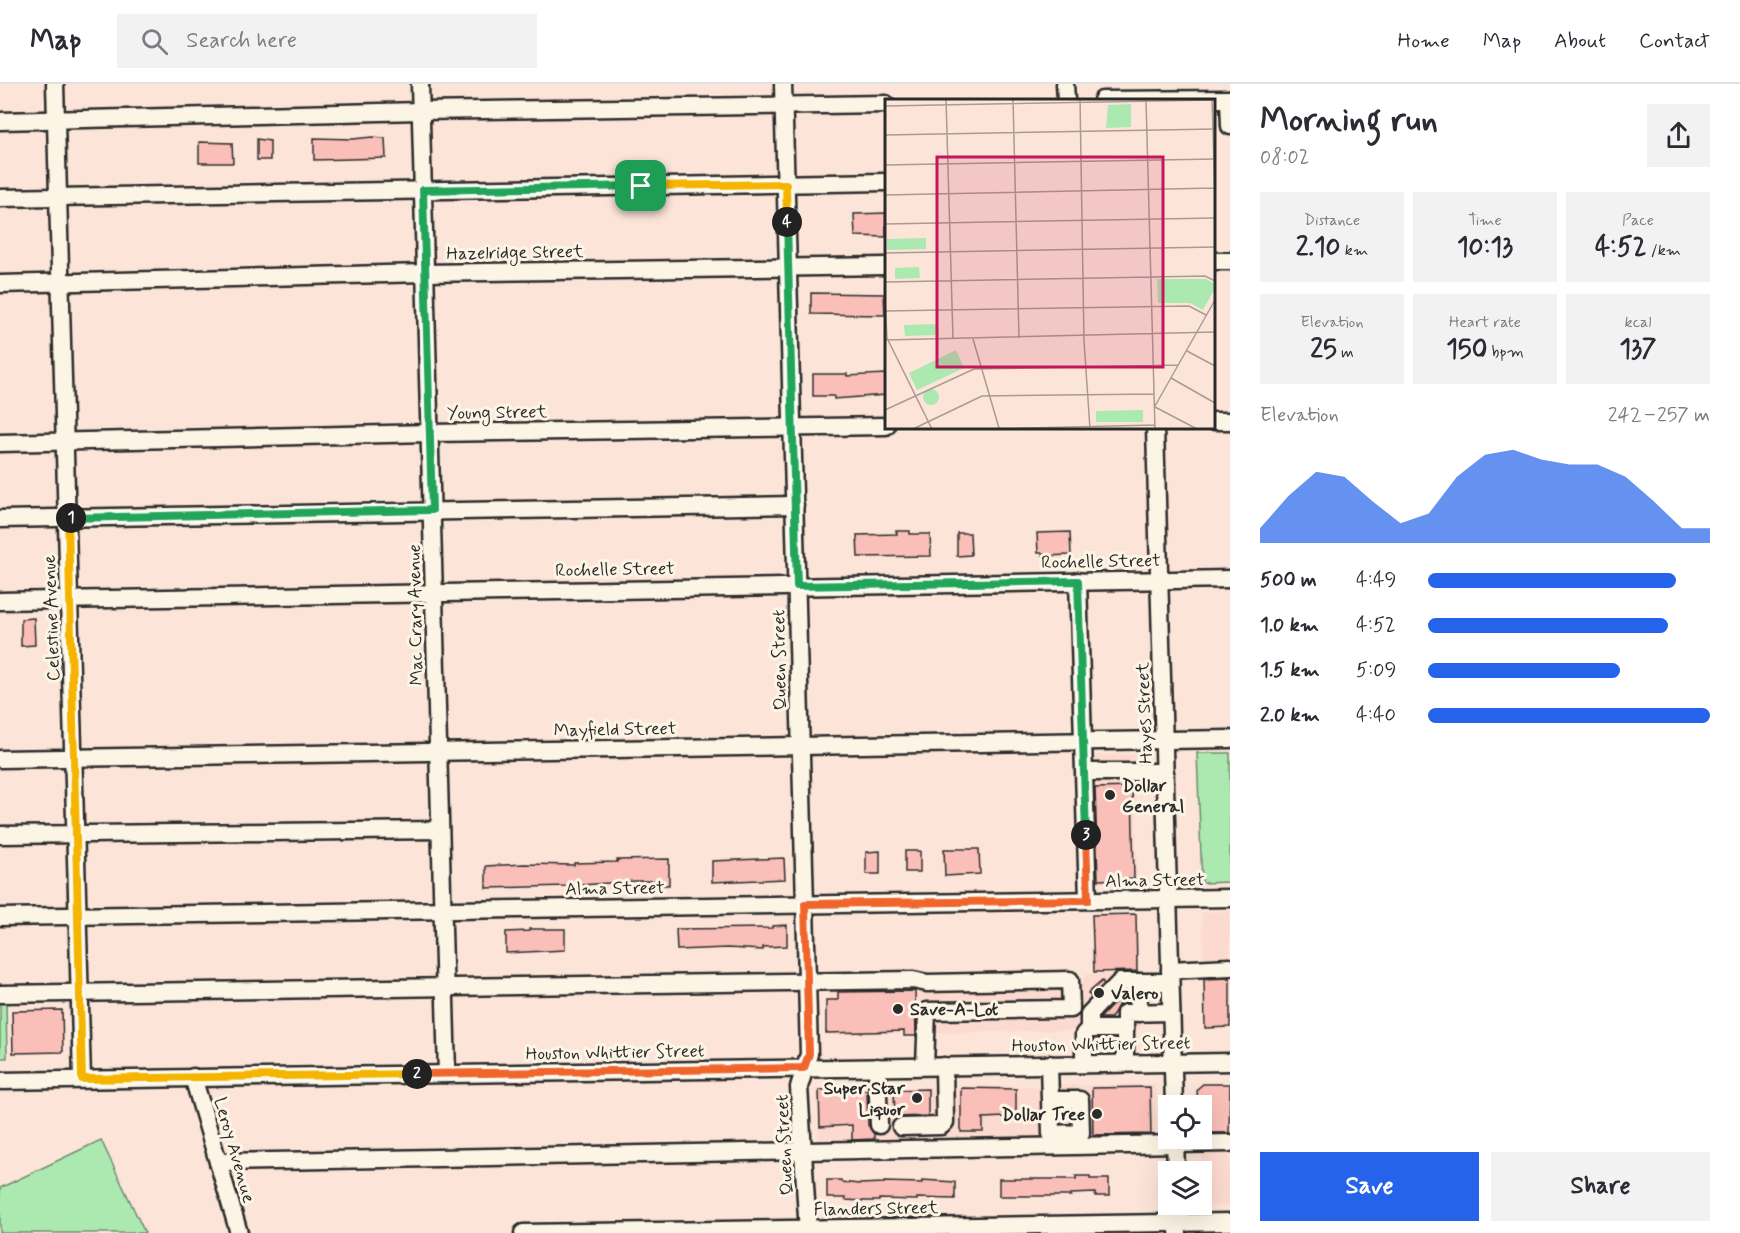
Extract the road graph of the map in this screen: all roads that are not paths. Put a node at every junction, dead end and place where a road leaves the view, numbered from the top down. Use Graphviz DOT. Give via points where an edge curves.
graph roads {
  1 [pos="55,84"];
  2 [pos="420,84"];
  3 [pos="783,84"];
  4 [pos="1065,84"];
  5 [pos="1146,84"];
  6 [pos="1066,99"];
  7 [pos="1147,99"];
  8 [pos="1229,99"];
  9 [pos="885,104"];
  10 [pos="784,105"];
  11 [pos="421,111"];
  12 [pos="56,120"];
  13 [pos="0,122"];
  14 [pos="1230,126"];
  15 [pos="885,182"];
  16 [pos="786,184"];
  17 [pos="423,190"];
  18 [pos="58,196"];
  19 [pos="0,198"];
  20 [pos="885,266"];
  21 [pos="788,268"];
  22 [pos="425,273"];
  23 [pos="61,282"];
  24 [pos="0,284"];
  25 [pos="885,426"];
  26 [pos="793,427"];
  27 [pos="1155,429"];
  28 [pos="430,433"];
  29 [pos="65,442"];
  30 [pos="0,443"];
  31 [pos="795,505"];
  32 [pos="432,510"];
  33 [pos="68,518"];
  34 [pos="0,519"];
  35 [pos="1230,579"];
  36 [pos="1160,580"];
  37 [pos="1078,581"];
  38 [pos="797,586"];
  39 [pos="434,592"];
  40 [pos="70,599"];
  41 [pos="0,601"];
  42 [pos="1230,739"];
  43 [pos="1164,740"];
  44 [pos="1084,741"];
  45 [pos="801,746"];
  46 [pos="438,751"];
  47 [pos="74,758"];
  48 [pos="0,759"];
  49 [pos="1085,772"];
  50 [pos="1165,772"];
  51 [pos="440,830"];
  52 [pos="76,833"];
  53 [pos="0,835"];
  54 [pos="1230,898"];
  55 [pos="1168,899"];
  56 [pos="1088,900"];
  57 [pos="805,904"];
  58 [pos="442,910"];
  59 [pos="78,916"];
  60 [pos="0,917"];
  61 [pos="1230,967"];
  62 [pos="1170,976"];
  63 [pos="808,982"];
  64 [pos="1138,982"];
  65 [pos="927,983"];
  66 [pos="445,986"];
  67 [pos="80,992"];
  68 [pos="0,994"];
  69 [pos="1071,1009"];
  70 [pos="927,1011"];
  71 [pos="1171,1012"];
  72 [pos="1139,1013"];
  73 [pos="1089,1029"];
  74 [pos="1125,1029"];
  75 [pos="1230,1062"];
  76 [pos="1172,1063"];
  77 [pos="1049,1064"];
  78 [pos="1080,1064"];
  79 [pos="1125,1064"];
  80 [pos="925,1066"];
  81 [pos="944,1066"];
  82 [pos="877,1067"];
  83 [pos="804,1068"];
  84 [pos="447,1074"];
  85 [pos="193,1077"];
  86 [pos="82,1079"];
  87 [pos="0,1081"];
  88 [pos="1173,1095"];
  89 [pos="1050,1100"];
  90 [pos="879,1125"];
  91 [pos="901,1127"];
  92 [pos="1051,1140"];
  93 [pos="1158,1141"];
  94 [pos="1212,1142"];
  95 [pos="1230,1143"];
  96 [pos="803,1150"];
  97 [pos="218,1162"];
  98 [pos="1230,1222"];
  99 [pos="1178,1228"];
  100 [pos="808,1231"];
  101 [pos="239,1233"];
  102 [pos="523,1233"];
  1 -- 12 [label="street, Celestine Avenue"];
  2 -- 11 [label="street, Mac Crary Avenue"];
  3 -- 10 [label="street, Queen Street"];
  4 -- 6 [label="street"];
  5 -- 7 [label="street"];
  8 -- 14 [label="street"];
  9 -- 10 [label="street"];
  10 -- 11 [label="street"];
  10 -- 16 [label="street, Queen Street"];
  11 -- 12 [label="street"];
  11 -- 17 [label="street, Mac Crary Avenue"];
  12 -- 13 [label="street"];
  12 -- 18 [label="street, Celestine Avenue"];
  15 -- 16 [label="street"];
  16 -- 17 [label="street"];
  16 -- 21 [label="street, Queen Street"];
  17 -- 18 [label="street"];
  17 -- 22 [label="street, Mac Crary Avenue"];
  18 -- 19 [label="street"];
  18 -- 23 [label="street, Celestine Avenue"];
  20 -- 21 [label="street, Hazelridge Street"];
  21 -- 22 [label="street, Hazelridge Street"];
  21 -- 26 [label="street, Queen Street"];
  22 -- 23 [label="street, Hazelridge Street"];
  22 -- 28 [label="street, Mac Crary Avenue"];
  23 -- 24 [label="street, Hazelridge Street"];
  23 -- 29 [label="street, Celestine Avenue"];
  25 -- 26 [label="street, Young Street"];
  26 -- 28 [label="street, Young Street"];
  26 -- 31 [label="street, Queen Street"];
  27 -- 36 [label="street, Hayes Street"];
  28 -- 29 [label="street, Young Street"];
  28 -- 32 [label="street, Mac Crary Avenue"];
  29 -- 30 [label="street, Young Street"];
  29 -- 33 [label="street, Celestine Avenue"];
  31 -- 32 [label="street"];
  31 -- 38 [label="street, Queen Street"];
  32 -- 33 [label="street"];
  32 -- 39 [label="street, Mac Crary Avenue"];
  33 -- 34 [label="street"];
  33 -- 40 [label="street, Celestine Avenue"];
  35 -- 36 [label="street, Rochelle Street"];
  36 -- 37 [label="street, Rochelle Street"];
  36 -- 43 [label="street, Hayes Street"];
  37 -- 38 [label="street, Rochelle Street"];
  37 -- 44 [label="street"];
  38 -- 39 [label="street, Rochelle Street"];
  38 -- 45 [label="street, Queen Street"];
  39 -- 40 [label="street, Rochelle Street"];
  39 -- 46 [label="street, Mac Crary Avenue"];
  40 -- 41 [label="street, Rochelle Street"];
  40 -- 47 [label="street, Celestine Avenue"];
  42 -- 43 [label="street, Mayfield Street"];
  43 -- 44 [label="street, Mayfield Street"];
  43 -- 50 [label="street, Hayes Street"];
  44 -- 45 [label="street, Mayfield Street"];
  44 -- 49 [label="street"];
  45 -- 46 [label="street, Mayfield Street"];
  45 -- 57 [label="street, Queen Street"];
  46 -- 47 [label="street, Mayfield Street"];
  46 -- 51 [label="street, Mac Crary Avenue"];
  47 -- 48 [label="street, Mayfield Street"];
  47 -- 52 [label="street, Celestine Avenue"];
  49 -- 50 [label="street"];
  49 -- 56 [label="street"];
  50 -- 55 [label="street, Hayes Street"];
  51 -- 52 [label="street"];
  51 -- 58 [label="street, Mac Crary Avenue"];
  52 -- 53 [label="street"];
  52 -- 59 [label="street, Celestine Avenue"];
  54 -- 55 [label="street, Alma Street"];
  55 -- 56 [label="street, Alma Street"];
  55 -- 62 [label="street, Hayes Street"];
  56 -- 57 [label="street, Alma Street"];
  57 -- 58 [label="street, Alma Street"];
  57 -- 63 [label="street, Queen Street"];
  58 -- 59 [label="street, Alma Street"];
  58 -- 66 [label="street, Mac Crary Avenue"];
  59 -- 60 [label="street, Alma Street"];
  59 -- 67 [label="street, Celestine Avenue"];
  61 -- 62 [label="street"];
  62 -- 64 [label="street"];
  62 -- 71 [label="street, Hayes Street"];
  63 -- 65 [label="street"];
  63 -- 66 [label="street"];
  63 -- 83 [label="street, Queen Street" via="809,1054"];
  64 -- 72 [label="street"];
  64 -- 73 [label="street" via="1120,982 1089,1014"];
  65 -- 69 [label="street" via="1070,980"];
  65 -- 70 [label="street"];
  66 -- 67 [label="street"];
  66 -- 84 [label="street, Mac Crary Avenue"];
  67 -- 68 [label="street"];
  67 -- 86 [label="street, Celestine Avenue"];
  69 -- 70 [label="street"];
  69 -- 78 [label="street"];
  70 -- 80 [label="street"];
  71 -- 72 [label="street"];
  71 -- 76 [label="street, Hayes Street"];
  72 -- 74 [label="street" via="1125,1013"];
  73 -- 74 [label="street"];
  73 -- 78 [label="street" via="1084,1034"];
  74 -- 79 [label="street"];
  75 -- 76 [label="street, Houston Whittier Street"];
  76 -- 79 [label="street, Houston Whittier Street"];
  76 -- 88 [label="street, Hayes Street"];
  77 -- 78 [label="street, Houston Whittier Street"];
  77 -- 81 [label="street, Houston Whittier Street"];
  77 -- 89 [label="street"];
  78 -- 79 [label="street, Houston Whittier Street"];
  80 -- 81 [label="street, Houston Whittier Street"];
  80 -- 82 [label="street, Houston Whittier Street"];
  81 -- 91 [label="street" via="945,1122 941,1126"];
  82 -- 83 [label="street, Houston Whittier Street"];
  82 -- 90 [label="street"];
  83 -- 84 [label="street, Houston Whittier Street"];
  83 -- 96 [label="street, Queen Street" via="799,1087"];
  84 -- 85 [label="street, Houston Whittier Street"];
  85 -- 86 [label="street, Houston Whittier Street"];
  85 -- 97 [label="street, Leroy Avenue"];
  86 -- 87 [label="street, Houston Whittier Street"];
  89 -- 92 [label="street"];
  89 -- 92 [label="street" via="1080,1100 1081,1133"];
  92 -- 93 [label="street"];
  92 -- 96 [label="street"];
  94 -- 95 [label="street"];
  96 -- 97 [label="street"];
  96 -- 100 [label="street, Queen Street"];
  97 -- 101 [label="street, Leroy Avenue"];
  98 -- 99 [label="street, Flanders Street"];
  99 -- 100 [label="street, Flanders Street"];
  100 -- 102 [label="street, Flanders Street"];
}
